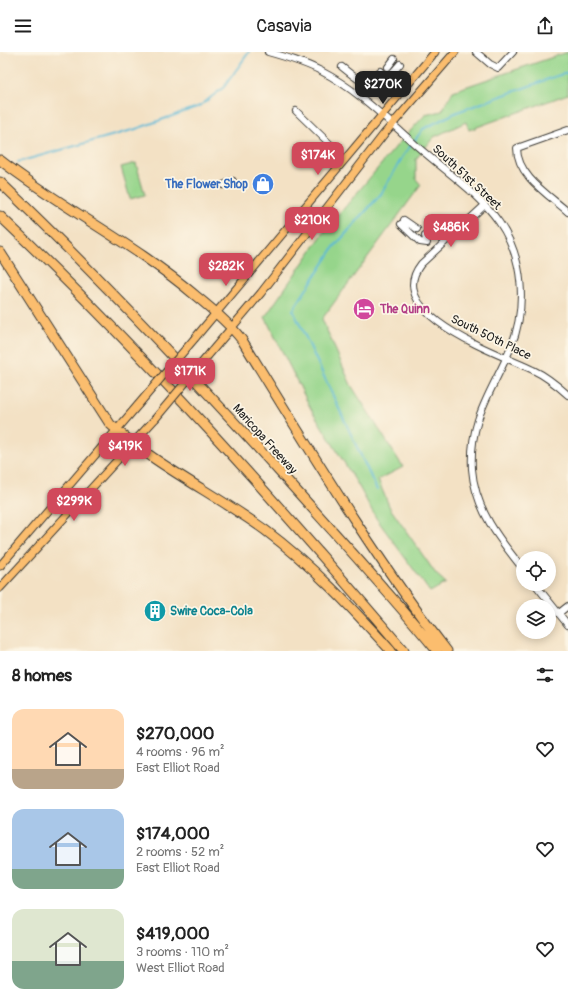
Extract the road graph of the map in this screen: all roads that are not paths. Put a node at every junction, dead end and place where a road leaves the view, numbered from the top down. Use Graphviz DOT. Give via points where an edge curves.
graph roads {
  1 [pos="268,52"];
  2 [pos="435,52"];
  3 [pos="455,52"];
  4 [pos="476,52"];
  5 [pos="513,52"];
  6 [pos="386,66"];
  7 [pos="342,67"];
  8 [pos="381,72"];
  9 [pos="369,83"];
  10 [pos="296,111"];
  11 [pos="382,115"];
  12 [pos="392,125"];
  13 [pos="568,130"];
  14 [pos="0,160"];
  15 [pos="318,161"];
  16 [pos="233,181"];
  17 [pos="0,182"];
  18 [pos="223,185"];
  19 [pos="485,205"];
  20 [pos="568,212"];
  21 [pos="0,216"];
  22 [pos="417,229"];
  23 [pos="425,236"];
  24 [pos="0,252"];
  25 [pos="216,313"];
  26 [pos="232,328"];
  27 [pos="506,359"];
  28 [pos="568,395"];
  29 [pos="116,430"];
  30 [pos="133,444"];
  31 [pos="516,560"];
  32 [pos="0,566"];
  33 [pos="0,588"];
  34 [pos="541,591"];
  35 [pos="568,606"];
  36 [pos="559,613"];
  37 [pos="568,625"];
  38 [pos="391,651"];
  39 [pos="404,651"];
  40 [pos="437,651"];
  41 [pos="447,651"];
  1 -- 11 [label="street, South 51st Street" via="322,71 352,90"];
  2 -- 11 [label="main road"];
  3 -- 12 [label="main road"];
  4 -- 5 [label="street" via="498,68"];
  6 -- 9 [label="street" via="396,61 387,79 374,86"];
  7 -- 9 [label="street"];
  8 -- 9 [label="street"];
  10 -- 15 [label="street" via="331,145"];
  11 -- 12 [label="street, South 51st Street"];
  11 -- 25 [label="main road"];
  12 -- 19 [label="street, South 51st Street"];
  12 -- 26 [label="main road"];
  13 -- 20 [label="street" via="517,148 520,166 526,174"];
  14 -- 25 [label="highway" via="166,272"];
  16 -- 18 [label="street"];
  17 -- 40 [label="highway, Maricopa Freeway" via="202,387"];
  19 -- 27 [label="street, South 51st Street" via="500,223 509,240 520,279 520,315"];
  19 -- 27 [label="street, South 50th Place" via="420,264 414,276 414,290 420,304 438,323"];
  21 -- 39 [label="highway" via="185,405"];
  22 -- 23 [label="street" via="402,222 420,242 427,243"];
  24 -- 29 [label="highway"];
  25 -- 26 [label="highway"];
  25 -- 29 [label="main road, bridge"];
  26 -- 30 [label="main road, bridge"];
  26 -- 41 [label="highway" via="380,558"];
  27 -- 28 [label="street, South 50th Place" via="545,376"];
  27 -- 31 [label="street, South 51st Street" via="476,423 472,469 476,492 486,518"];
  29 -- 30 [label="highway"];
  29 -- 32 [label="main road"];
  30 -- 33 [label="main road"];
  30 -- 38 [label="highway" via="275,538 341,596"];
  34 -- 36 [label="street"];
  35 -- 36 [label="street"];
  36 -- 37 [label="street"];
}
